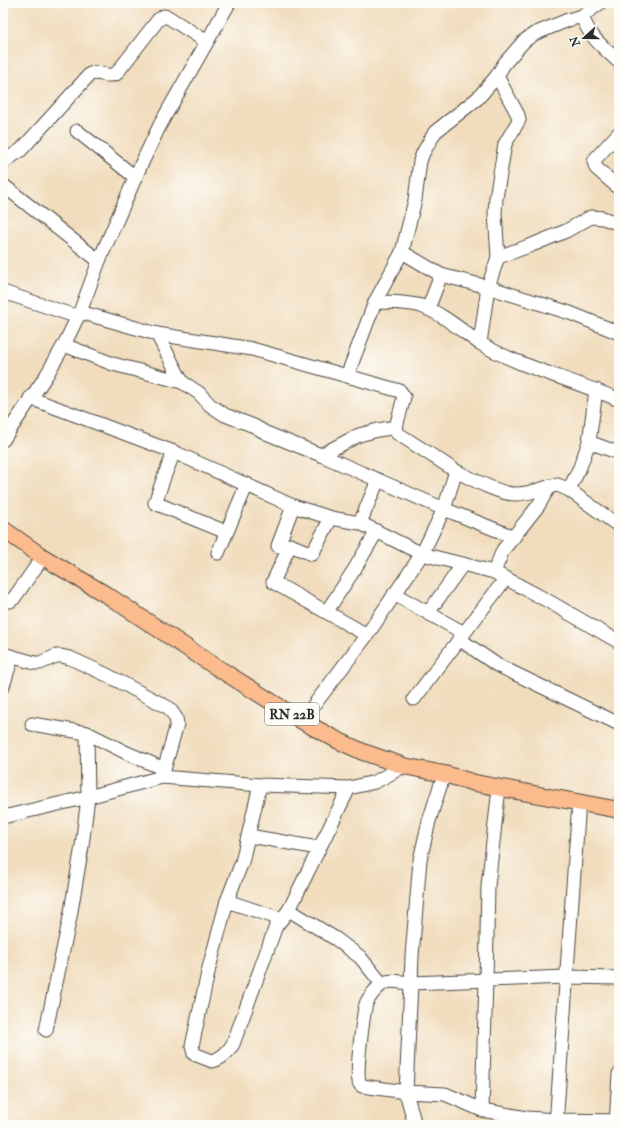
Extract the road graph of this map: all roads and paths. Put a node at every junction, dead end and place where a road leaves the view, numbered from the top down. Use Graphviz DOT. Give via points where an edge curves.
graph roads {
  1 [pos="230,3"];
  2 [pos="600,3"];
  3 [pos="582,16"];
  4 [pos="207,42"];
  5 [pos="619,62"];
  6 [pos="497,76"];
  7 [pos="77,131"];
  8 [pos="619,133"];
  9 [pos="3,162"];
  10 [pos="135,177"];
  11 [pos="3,185"];
  12 [pos="619,188"];
  13 [pos="619,224"];
  14 [pos="402,252"];
  15 [pos="498,257"];
  16 [pos="99,261"];
  17 [pos="441,275"];
  18 [pos="488,287"];
  19 [pos="3,292"];
  20 [pos="375,302"];
  21 [pos="428,309"];
  22 [pos="79,314"];
  23 [pos="619,333"];
  24 [pos="157,334"];
  25 [pos="480,343"];
  26 [pos="64,345"];
  27 [pos="347,376"];
  28 [pos="182,382"];
  29 [pos="596,390"];
  30 [pos="30,398"];
  31 [pos="619,400"];
  32 [pos="396,427"];
  33 [pos="3,440"];
  34 [pos="589,442"];
  35 [pos="174,452"];
  36 [pos="619,453"];
  37 [pos="321,455"];
  38 [pos="456,471"];
  39 [pos="378,480"];
  40 [pos="247,484"];
  41 [pos="550,486"];
  42 [pos="569,490"];
  43 [pos="293,506"];
  44 [pos="444,509"];
  45 [pos="331,518"];
  46 [pos="360,523"];
  47 [pos="619,526"];
  48 [pos="3,529"];
  49 [pos="377,531"];
  50 [pos="226,532"];
  51 [pos="514,537"];
  52 [pos="278,546"];
  53 [pos="218,553"];
  54 [pos="422,554"];
  55 [pos="43,557"];
  56 [pos="463,564"];
  57 [pos="500,575"];
  58 [pos="394,594"];
  59 [pos="3,601"];
  60 [pos="327,611"];
  61 [pos="428,613"];
  62 [pos="367,635"];
  63 [pos="461,636"];
  64 [pos="619,642"];
  65 [pos="8,655"];
  66 [pos="3,686"];
  67 [pos="414,699"];
  68 [pos="302,721"];
  69 [pos="32,724"];
  70 [pos="619,724"];
  71 [pos="87,733"];
  72 [pos="404,766"];
  73 [pos="163,773"];
  74 [pos="444,774"];
  75 [pos="260,784"];
  76 [pos="349,788"];
  77 [pos="499,788"];
  78 [pos="88,797"];
  79 [pos="578,802"];
  80 [pos="619,810"];
  81 [pos="3,817"];
  82 [pos="249,836"];
  83 [pos="318,848"];
  84 [pos="227,901"];
  85 [pos="285,914"];
  86 [pos="566,977"];
  87 [pos="619,978"];
  88 [pos="486,980"];
  89 [pos="411,983"];
  90 [pos="382,984"];
  91 [pos="46,1030"];
  92 [pos="619,1074"];
  93 [pos="406,1092"];
  94 [pos="482,1110"];
  95 [pos="524,1121"];
  96 [pos="556,1122"];
  97 [pos="617,1122"];
  98 [pos="415,1125"];
  1 -- 4 [label="street"];
  2 -- 3 [label="street"];
  3 -- 5 [label="street" via="592,36"];
  3 -- 6 [label="street" via="534,34 524,41"];
  4 -- 9 [label="street" via="168,17 161,18 152,26 116,74 90,74 20,150"];
  4 -- 10 [label="street"];
  6 -- 14 [label="street" via="478,98 435,132 423,153"];
  6 -- 15 [label="street" via="519,118 505,144 496,198"];
  7 -- 10 [label="street"];
  8 -- 12 [label="street" via="594,162 596,168"];
  10 -- 16 [label="street"];
  11 -- 16 [label="street"];
  13 -- 15 [label="street" via="602,218 584,220 532,246"];
  14 -- 17 [label="street"];
  14 -- 20 [label="street"];
  15 -- 18 [label="street"];
  16 -- 22 [label="street"];
  17 -- 18 [label="street"];
  17 -- 21 [label="street"];
  18 -- 23 [label="street" via="570,313"];
  18 -- 25 [label="street"];
  19 -- 22 [label="street"];
  20 -- 21 [label="street"];
  20 -- 27 [label="street"];
  21 -- 25 [label="street"];
  22 -- 24 [label="street"];
  22 -- 26 [label="street"];
  24 -- 27 [label="street" via="252,349"];
  24 -- 28 [label="street"];
  25 -- 29 [label="street" via="516,360"];
  26 -- 28 [label="street" via="113,364"];
  26 -- 30 [label="street"];
  27 -- 32 [label="street" via="402,393 404,397"];
  28 -- 37 [label="street" via="225,415"];
  29 -- 31 [label="street"];
  29 -- 34 [label="street"];
  30 -- 33 [label="street"];
  30 -- 35 [label="street"];
  32 -- 37 [label="street" via="359,435"];
  32 -- 38 [label="street" via="398,435"];
  34 -- 36 [label="street"];
  34 -- 42 [label="street"];
  35 -- 40 [label="street"];
  35 -- 50 [label="street" via="156,503"];
  37 -- 39 [label="street"];
  38 -- 41 [label="street" via="506,494"];
  38 -- 44 [label="street"];
  39 -- 44 [label="street"];
  39 -- 46 [label="street"];
  40 -- 43 [label="street"];
  40 -- 50 [label="street"];
  41 -- 42 [label="street" via="558,484"];
  41 -- 51 [label="street"];
  42 -- 47 [label="street"];
  43 -- 45 [label="street"];
  43 -- 52 [label="street"];
  44 -- 51 [label="street"];
  44 -- 54 [label="street"];
  45 -- 46 [label="street"];
  45 -- 60 [label="street" via="312,554 290,545 273,582"];
  46 -- 49 [label="street"];
  48 -- 55 [label="main road, RN 22B"];
  49 -- 54 [label="street"];
  49 -- 60 [label="street"];
  50 -- 53 [label="street"];
  51 -- 57 [label="street" via="503,550"];
  54 -- 56 [label="street"];
  54 -- 58 [label="street"];
  55 -- 59 [label="street" via="14,598"];
  55 -- 68 [label="main road, RN 22B" via="110,597"];
  56 -- 57 [label="street"];
  56 -- 61 [label="street"];
  57 -- 63 [label="street"];
  57 -- 64 [label="street"];
  58 -- 61 [label="street"];
  58 -- 62 [label="street"];
  60 -- 62 [label="street"];
  61 -- 63 [label="street"];
  62 -- 68 [label="street"];
  63 -- 67 [label="street"];
  63 -- 70 [label="street" via="497,665"];
  65 -- 66 [label="street"];
  65 -- 73 [label="street" via="35,663 56,656 70,658 169,708 174,713 177,724"];
  68 -- 72 [label="main road, RN 22B" via="363,752"];
  69 -- 71 [label="street"];
  71 -- 73 [label="street"];
  71 -- 78 [label="street"];
  72 -- 74 [label="main road, RN 22B"];
  72 -- 76 [label="street" via="375,782"];
  73 -- 75 [label="street"];
  73 -- 78 [label="street"];
  74 -- 77 [label="main road, RN 22B"];
  74 -- 89 [label="street" via="420,860"];
  75 -- 76 [label="street"];
  75 -- 82 [label="street"];
  76 -- 83 [label="street"];
  77 -- 79 [label="main road, RN 22B"];
  77 -- 88 [label="street" via="488,886"];
  78 -- 81 [label="street"];
  78 -- 91 [label="street" via="70,917"];
  79 -- 80 [label="main road, RN 22B"];
  79 -- 86 [label="street"];
  82 -- 83 [label="street"];
  82 -- 84 [label="street"];
  83 -- 85 [label="street"];
  84 -- 85 [label="street"];
  84 -- 85 [label="street" via="192,1046 194,1054 212,1061 221,1058 234,1044 276,926"];
  85 -- 90 [label="street" via="329,935 360,957"];
  86 -- 87 [label="street"];
  86 -- 88 [label="street"];
  86 -- 96 [label="street"];
  88 -- 89 [label="street"];
  88 -- 94 [label="street"];
  89 -- 90 [label="street"];
  89 -- 93 [label="street"];
  90 -- 93 [label="street" via="368,999 366,1005 358,1080 362,1086"];
  92 -- 97 [label="street"];
  93 -- 94 [label="street" via="445,1094"];
  93 -- 98 [label="street"];
  94 -- 95 [label="street"];
  95 -- 96 [label="street"];
  96 -- 97 [label="street"];
}
